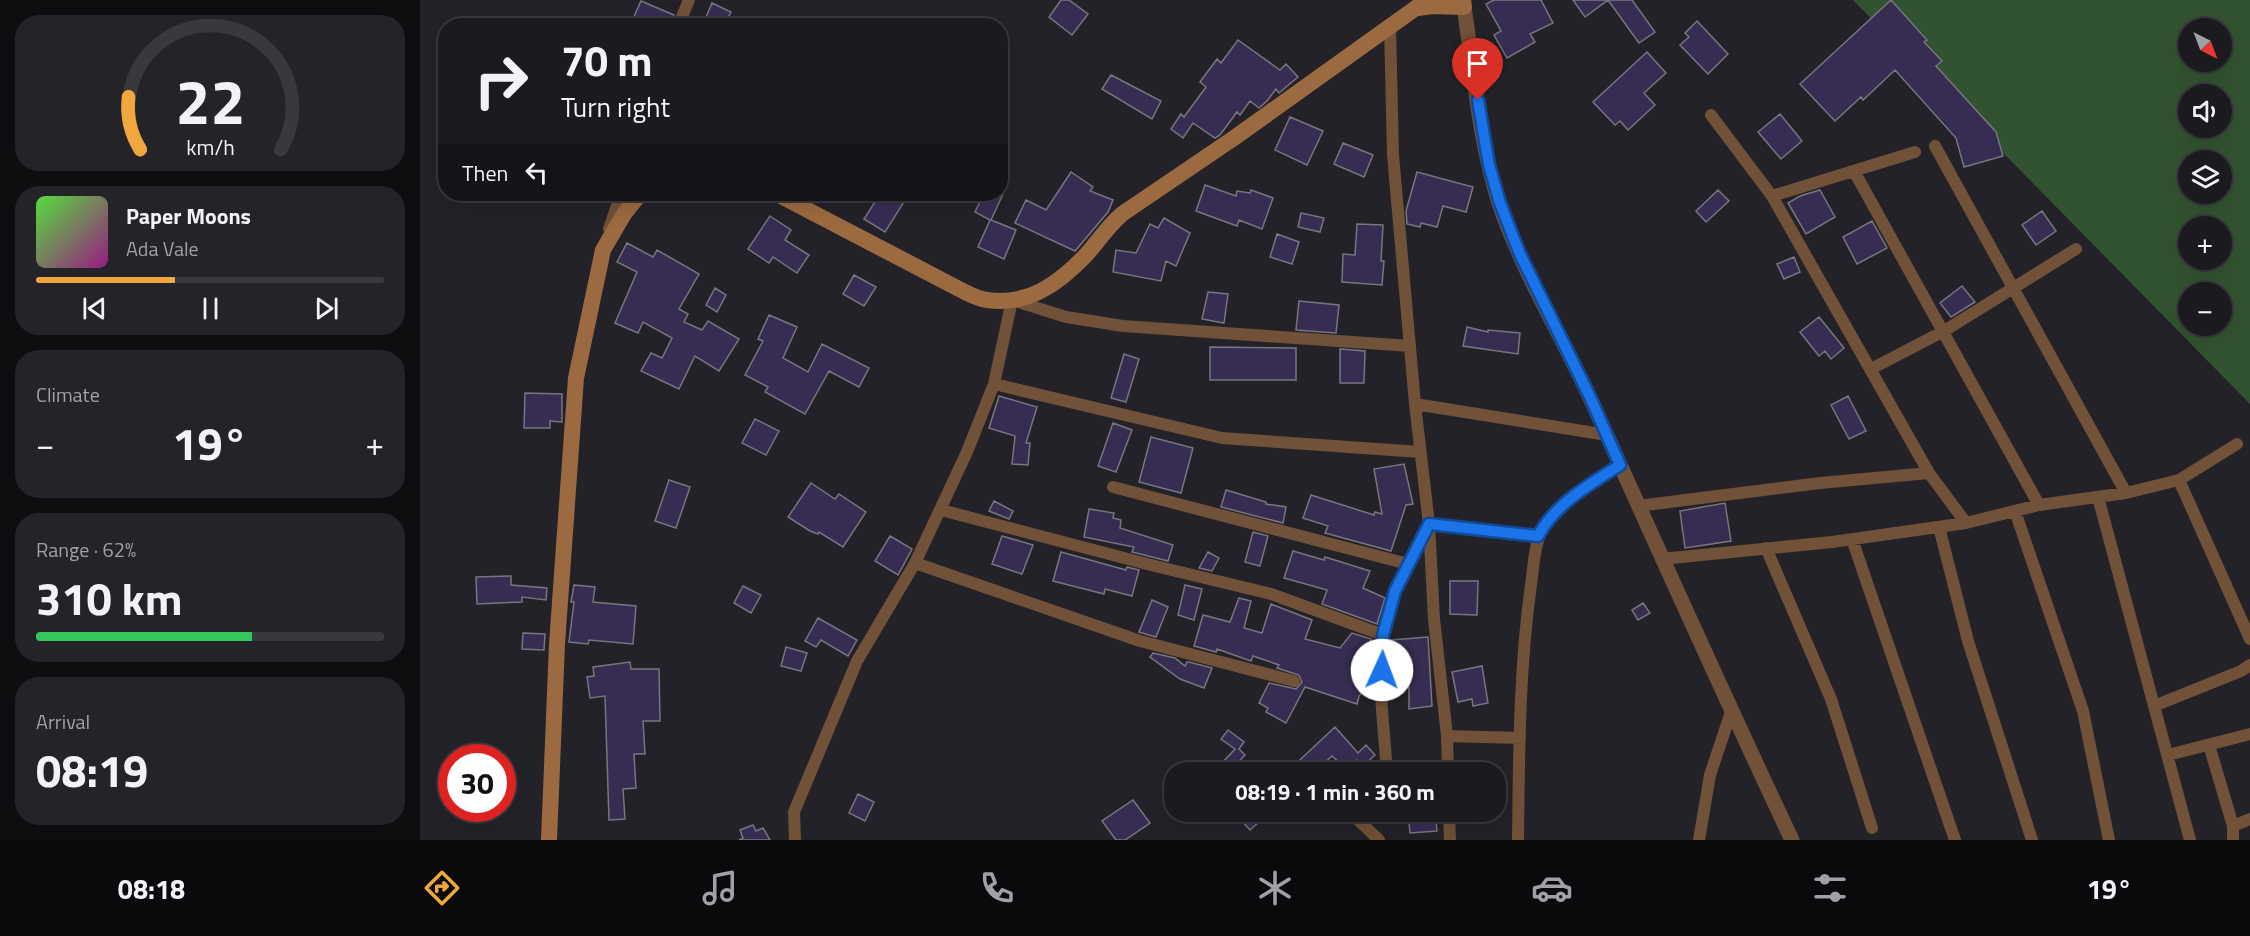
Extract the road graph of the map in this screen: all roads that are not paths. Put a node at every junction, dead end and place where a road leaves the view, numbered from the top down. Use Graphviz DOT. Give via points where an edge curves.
graph roads {
  1 [pos="689,0"];
  2 [pos="1464,3"];
  3 [pos="1423,4"];
  4 [pos="681,18"];
  5 [pos="1390,26"];
  6 [pos="1711,115"];
  7 [pos="1935,146"];
  8 [pos="1915,152"];
  9 [pos="1854,171"];
  10 [pos="1772,196"];
  11 [pos="619,201"];
  12 [pos="634,201"];
  13 [pos="790,201"];
  14 [pos="2076,249"];
  15 [pos="603,250"];
  16 [pos="2013,289"];
  17 [pos="1012,300"];
  18 [pos="1944,331"];
  19 [pos="1410,346"];
  20 [pos="1870,369"];
  21 [pos="994,384"];
  22 [pos="1415,404"];
  23 [pos="1607,435"];
  24 [pos="2237,444"];
  25 [pos="1420,452"];
  26 [pos="1620,465"];
  27 [pos="1929,473"];
  28 [pos="2179,480"];
  29 [pos="1113,487"];
  30 [pos="2126,494"];
  31 [pos="2098,497"];
  32 [pos="2039,505"];
  33 [pos="1638,506"];
  34 [pos="940,510"];
  35 [pos="2015,511"];
  36 [pos="1965,523"];
  37 [pos="1429,524"];
  38 [pos="1939,527"];
  39 [pos="1538,536"];
  40 [pos="1852,539"];
  41 [pos="1766,548"];
  42 [pos="1661,558"];
  43 [pos="915,563"];
  44 [pos="1408,564"];
  45 [pos="1383,635"];
  46 [pos="2250,639"];
  47 [pos="2250,665"];
  48 [pos="1294,681"];
  49 [pos="2154,706"];
  50 [pos="1731,712"];
  51 [pos="2250,734"];
  52 [pos="1447,736"];
  53 [pos="1520,738"];
  54 [pos="2209,745"];
  55 [pos="2168,756"];
  56 [pos="1386,759"];
  57 [pos="1448,762"];
  58 [pos="2250,819"];
  59 [pos="1360,822"];
  60 [pos="1449,822"];
  61 [pos="2233,826"];
  62 [pos="1872,828"];
  63 [pos="549,840"];
  64 [pos="795,840"];
  65 [pos="1379,840"];
  66 [pos="1450,840"];
  67 [pos="1518,840"];
  68 [pos="1699,840"];
  69 [pos="1792,840"];
  70 [pos="1955,840"];
  71 [pos="2032,840"];
  72 [pos="2109,840"];
  73 [pos="2190,840"];
  74 [pos="2233,840"];
  1 -- 4 [label="street"];
  2 -- 3 [label="main road"];
  2 -- 23 [label="street" via="1485,144 1500,203 1519,252"];
  3 -- 5 [label="main road"];
  5 -- 17 [label="main road" via="1122,214 1059,280 1039,294"];
  5 -- 19 [label="street" via="1393,155"];
  6 -- 10 [label="street"];
  7 -- 16 [label="street"];
  8 -- 9 [label="street"];
  9 -- 10 [label="street"];
  9 -- 18 [label="street"];
  10 -- 20 [label="street"];
  11 -- 15 [label="street"];
  12 -- 15 [label="main road"];
  13 -- 17 [label="main road" via="961,290 986,300"];
  14 -- 16 [label="street"];
  15 -- 63 [label="main road" via="576,378 557,644"];
  16 -- 18 [label="street"];
  16 -- 30 [label="street"];
  17 -- 19 [label="street" via="1066,317 1123,326"];
  17 -- 21 [label="street"];
  18 -- 20 [label="street"];
  18 -- 32 [label="street"];
  19 -- 22 [label="street"];
  20 -- 27 [label="street"];
  21 -- 25 [label="street" via="1222,438"];
  21 -- 34 [label="street"];
  22 -- 23 [label="street"];
  22 -- 25 [label="street"];
  23 -- 26 [label="street"];
  24 -- 28 [label="street"];
  25 -- 37 [label="street"];
  26 -- 33 [label="street"];
  26 -- 39 [label="street" via="1576,492 1546,521"];
  27 -- 33 [label="street"];
  27 -- 36 [label="street"];
  28 -- 30 [label="street"];
  28 -- 46 [label="street"];
  29 -- 44 [label="street"];
  30 -- 31 [label="street"];
  31 -- 32 [label="street"];
  31 -- 49 [label="street"];
  32 -- 35 [label="street"];
  33 -- 42 [label="street"];
  34 -- 43 [label="street"];
  34 -- 45 [label="street" via="1271,594"];
  35 -- 36 [label="street"];
  35 -- 72 [label="street" via="2083,711"];
  36 -- 38 [label="street"];
  37 -- 39 [label="street"];
  37 -- 44 [label="street"];
  37 -- 52 [label="street" via="1434,619"];
  38 -- 40 [label="street"];
  38 -- 71 [label="street" via="1968,641"];
  39 -- 53 [label="street" via="1526,622"];
  40 -- 41 [label="street"];
  40 -- 70 [label="street"];
  41 -- 42 [label="street"];
  41 -- 62 [label="street" via="1831,699"];
  42 -- 50 [label="street"];
  43 -- 48 [label="street" via="1140,641"];
  43 -- 64 [label="street" via="853,672 794,812"];
  44 -- 45 [label="street" via="1395,591"];
  45 -- 56 [label="street" via="1381,688"];
  47 -- 49 [label="street"];
  49 -- 55 [label="street"];
  50 -- 68 [label="street" via="1710,775"];
  50 -- 69 [label="street"];
  51 -- 54 [label="street"];
  52 -- 53 [label="street"];
  52 -- 57 [label="street"];
  53 -- 67 [label="street"];
  54 -- 55 [label="street"];
  54 -- 61 [label="street"];
  55 -- 73 [label="street"];
  58 -- 61 [label="street"];
  59 -- 65 [label="street"];
  60 -- 66 [label="street"];
  61 -- 74 [label="street"];
}
